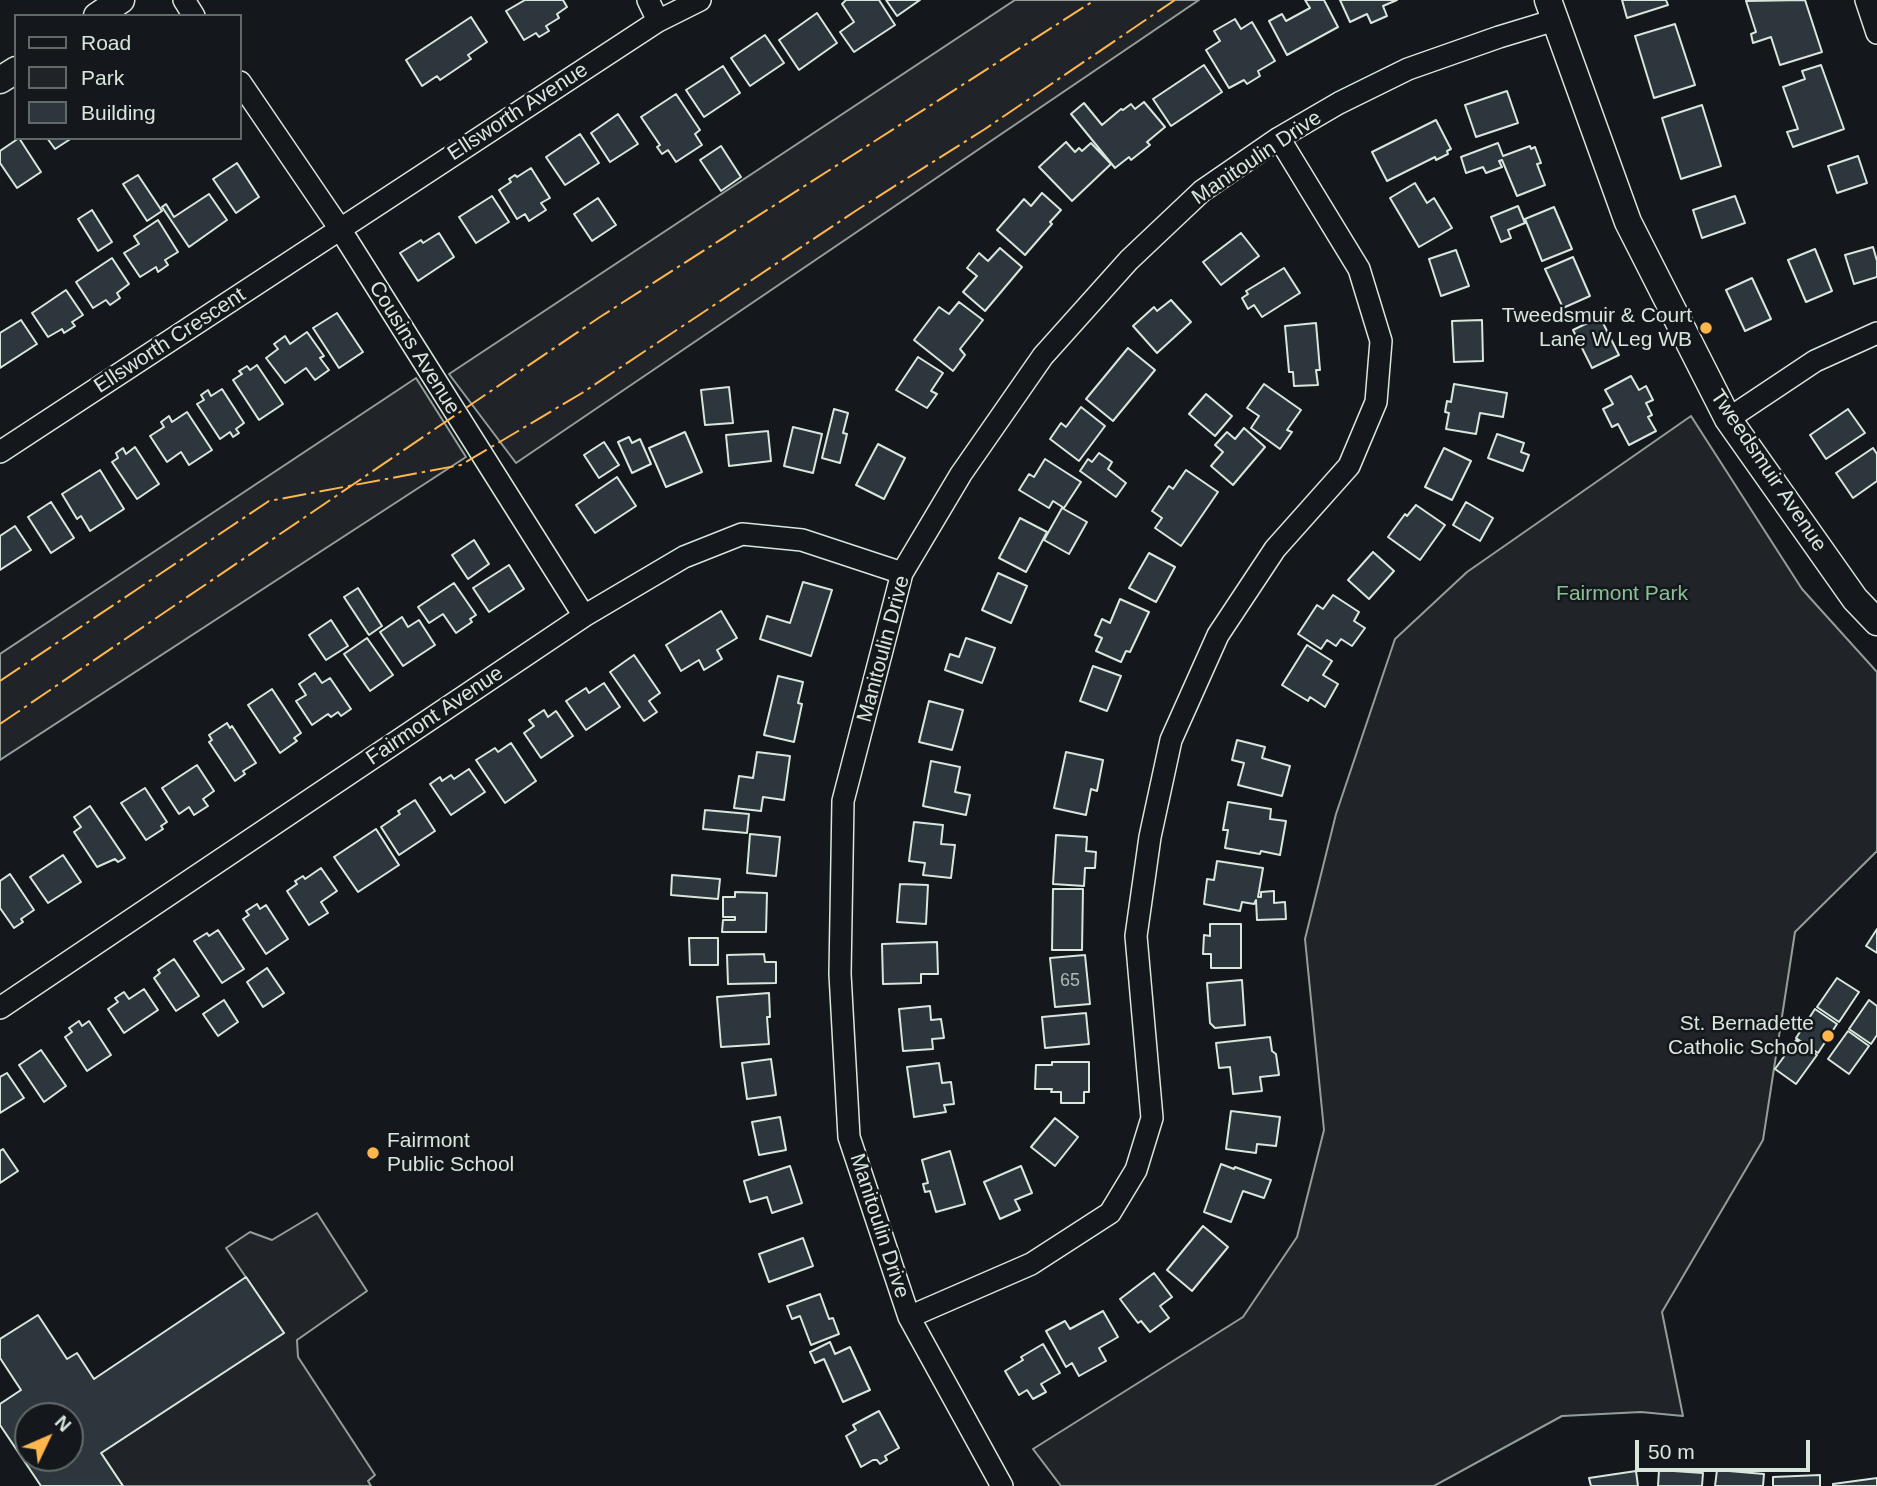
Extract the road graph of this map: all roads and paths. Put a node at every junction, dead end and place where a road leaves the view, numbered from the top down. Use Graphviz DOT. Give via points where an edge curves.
graph roads {
  1 [pos="121,0"];
  2 [pos="648,0"];
  3 [pos="700,0"];
  4 [pos="1866,0"];
  5 [pos="1552,10"];
  6 [pos="100,14"];
  7 [pos="658,21"];
  8 [pos="1877,33"];
  9 [pos="242,85"];
  10 [pos="1279,138"];
  11 [pos="340,229"];
  12 [pos="1877,333"];
  13 [pos="1728,419"];
  14 [pos="0,452"];
  15 [pos="902,573"];
  16 [pos="584,616"];
  17 [pos="1877,622"];
  18 [pos="0,1008"];
  19 [pos="909,1317"];
  20 [pos="1002,1486"];
  1 -- 6 [label="street"];
  2 -- 7 [label="street"];
  3 -- 7 [label="street, Ellsworth Avenue"];
  4 -- 8 [label="street"];
  5 -- 10 [label="street, Manitoulin Drive" via="1499,37 1408,69"];
  5 -- 13 [label="street, Tweedsmuir Avenue" via="1628,222"];
  7 -- 11 [label="street, Ellsworth Avenue"];
  9 -- 11 [label="street, Cousins Avenue"];
  10 -- 15 [label="street, Manitoulin Drive" via="1202,191 1129,260 1043,356 961,474"];
  10 -- 19 [label="street" via="1359,269 1381,341 1376,402 1349,466 1275,549 1218,635 1171,740 1150,837 1136,936 1152,1118 1136,1170 1110,1213 1087,1228 1031,1264"];
  11 -- 14 [label="street, Ellsworth Crescent"];
  11 -- 16 [label="street, Cousins Avenue"];
  12 -- 13 [label="street" via="1815,361"];
  13 -- 17 [label="street, Tweedsmuir Avenue" via="1855,599"];
  15 -- 16 [label="street, Fairmont Avenue" via="802,540 742,534 684,557"];
  15 -- 19 [label="street, Manitoulin Drive" via="843,801 840,974 849,1136"];
  16 -- 18 [label="street, Fairmont Avenue"];
  19 -- 20 [label="street, Manitoulin Drive"];
}
